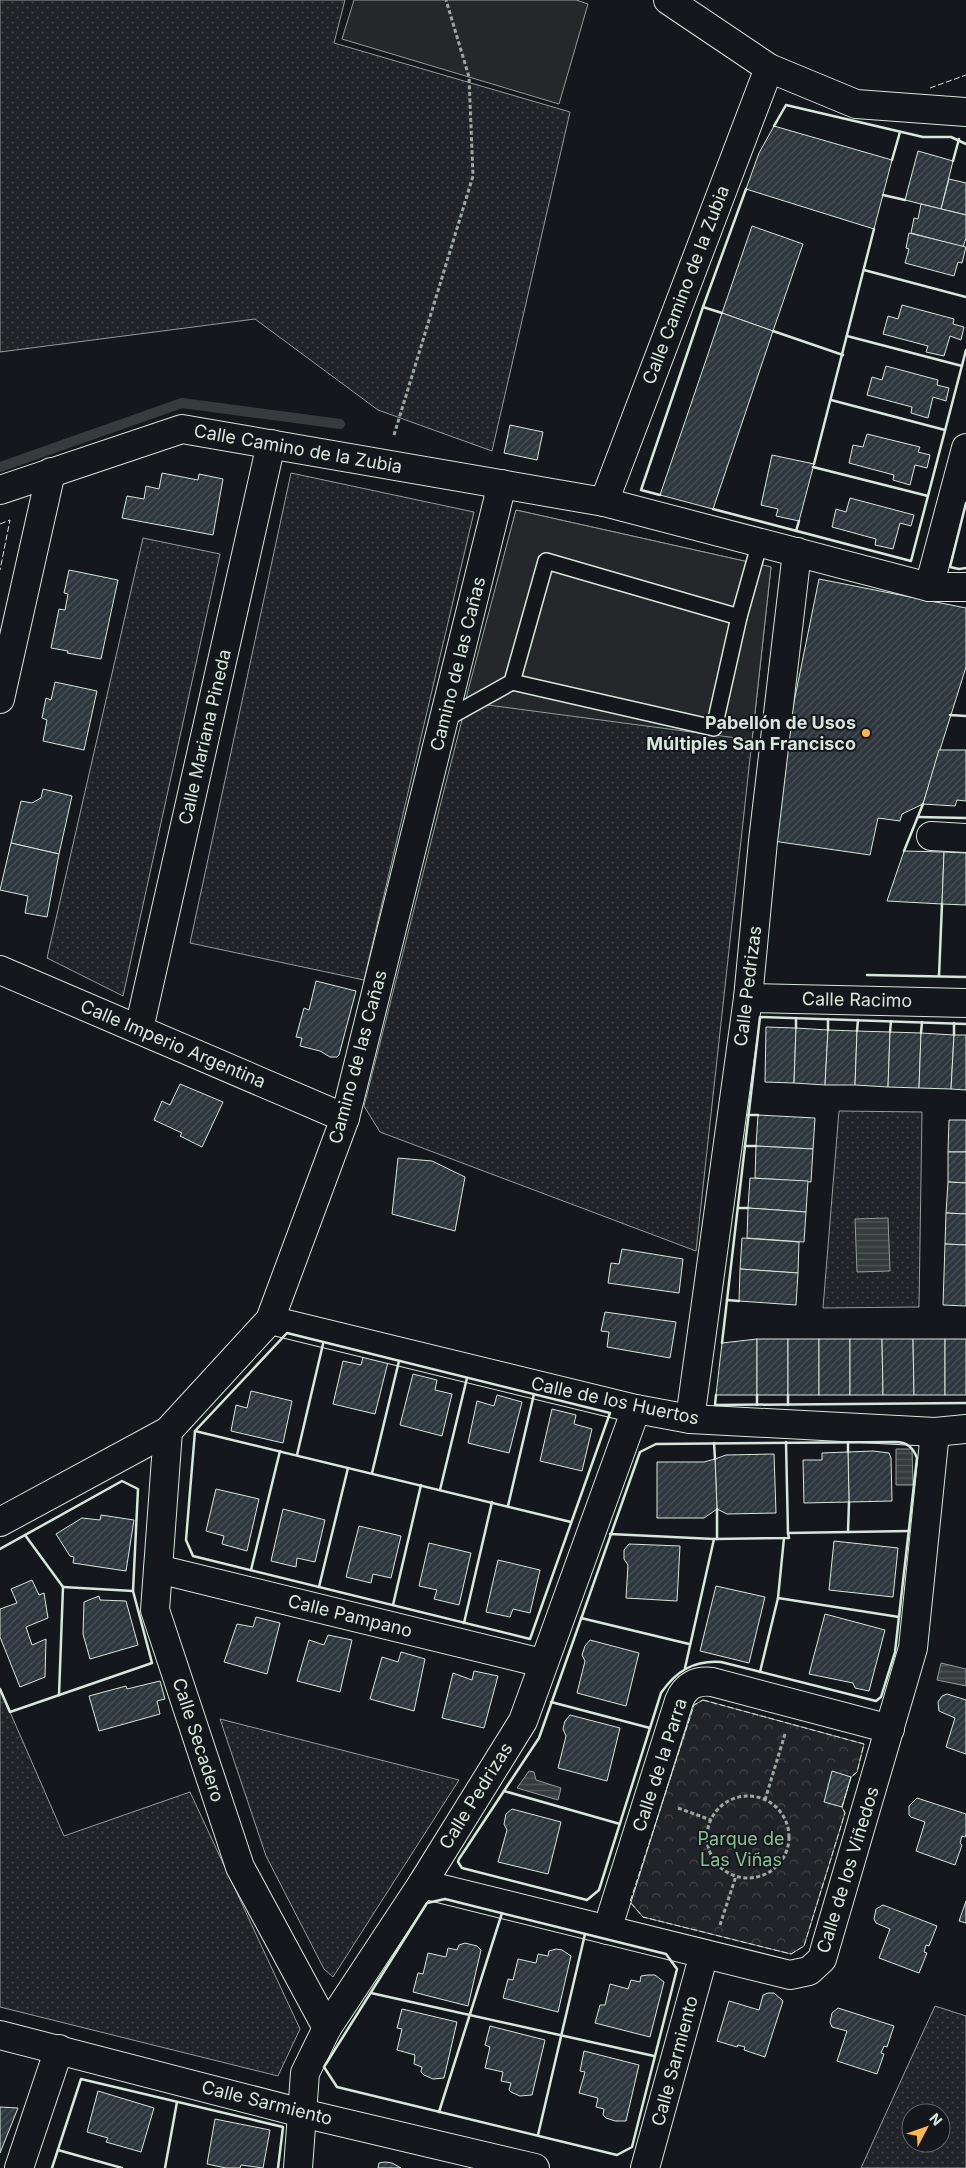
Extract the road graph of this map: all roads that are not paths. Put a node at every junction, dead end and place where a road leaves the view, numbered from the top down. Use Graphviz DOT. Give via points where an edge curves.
graph roads {
  1 [pos="668,0"];
  2 [pos="769,68"];
  3 [pos="966,112"];
  4 [pos="271,444"];
  5 [pos="966,448"];
  6 [pos="51,472"];
  7 [pos="502,484"];
  8 [pos="0,490"];
  9 [pos="604,502"];
  10 [pos="760,542"];
  11 [pos="797,552"];
  12 [pos="930,587"];
  13 [pos="966,587"];
  14 [pos="739,617"];
  15 [pos="512,682"];
  16 [pos="0,699"];
  17 [pos="444,720"];
  18 [pos="931,836"];
  19 [pos="966,838"];
  20 [pos="0,970"];
  21 [pos="748,998"];
  22 [pos="966,1003"];
  23 [pos="139,1030"];
  24 [pos="346,1118"];
  25 [pos="270,1320"];
  26 [pos="636,1409"];
  27 [pos="690,1420"];
  28 [pos="966,1429"];
  29 [pos="168,1431"];
  30 [pos="935,1432"];
  31 [pos="0,1522"];
  32 [pos="158,1569"];
  33 [pos="542,1663"];
  34 [pos="890,1729"];
  35 [pos="422,1884"];
  36 [pos="607,1930"];
  37 [pos="704,1954"];
  38 [pos="327,2028"];
  39 [pos="0,2035"];
  40 [pos="59,2049"];
  41 [pos="302,2113"];
  42 [pos="19,2168"];
  43 [pos="298,2168"];
  44 [pos="535,2168"];
  45 [pos="645,2168"];
  1 -- 2 [label="street"];
  2 -- 3 [label="street" via="856,104"];
  2 -- 9 [label="street, Calle Camino de la Zubia"];
  4 -- 6 [label="street, Calle Camino de la Zubia" via="182,429"];
  4 -- 7 [label="street, Calle Camino de la Zubia"];
  4 -- 23 [label="street, Calle Mariana Pineda"];
  5 -- 12 [label="street"];
  6 -- 8 [label="street, Calle Camino de la Zubia"];
  6 -- 16 [label="street"];
  7 -- 9 [label="street, Calle Camino de la Zubia"];
  7 -- 17 [label="street, Camino de las Cañas"];
  9 -- 10 [label="street, Calle Camino de la Zubia"];
  10 -- 11 [label="street, Calle Camino de la Zubia"];
  10 -- 14 [label="lane"];
  11 -- 12 [label="street, Calle Camino de la Zubia"];
  11 -- 21 [label="street, Calle Pedrizas"];
  12 -- 13 [label="street, Calle Camino de la Zubia"];
  14 -- 15 [label="lane" via="714,728"];
  14 -- 15 [label="lane" via="546,561"];
  15 -- 17 [label="lane"];
  17 -- 24 [label="street, Camino de las Cañas"];
  18 -- 19 [label="street"];
  20 -- 23 [label="street, Calle Imperio Argentina"];
  21 -- 22 [label="street, Calle Racimo"];
  21 -- 27 [label="street, Calle Pedrizas"];
  23 -- 24 [label="street, Calle Imperio Argentina"];
  24 -- 25 [label="street, Camino de las Cañas"];
  25 -- 26 [label="street, Calle de los Huertos"];
  25 -- 29 [label="street, Camino de las Cañas"];
  26 -- 27 [label="street, Calle de los Huertos"];
  26 -- 33 [label="street, Calle Pedrizas"];
  27 -- 30 [label="street, Calle de los Huertos"];
  28 -- 30 [label="street, Calle de los Huertos"];
  29 -- 31 [label="street, Camino de las Cañas"];
  29 -- 32 [label="street, Calle Secadero"];
  30 -- 34 [label="street, Calle de los Viñedos" via="912,1648"];
  32 -- 33 [label="street, Calle Pampano"];
  32 -- 38 [label="street, Calle Secadero" via="155,1610 240,1867"];
  33 -- 35 [label="street, Calle Pedrizas" via="523,1720"];
  34 -- 36 [label="street, Calle de la Parra" via="712,1682 704,1681 688,1687 679,1701"];
  34 -- 37 [label="street, Calle de los Viñedos" via="822,1959 809,1971 790,1975"];
  35 -- 36 [label="street, Calle de los Viñedos"];
  35 -- 38 [label="street, Calle Pedrizas"];
  36 -- 37 [label="street, Calle de los Viñedos"];
  37 -- 45 [label="street, Calle Sarmiento"];
  38 -- 41 [label="street, Calle Pedrizas" via="305,2073"];
  39 -- 40 [label="street, Calle Sarmiento"];
  40 -- 41 [label="street, Calle Sarmiento"];
  40 -- 42 [label="street"];
  41 -- 43 [label="street, Calle Pedrizas"];
  41 -- 44 [label="street, Calle Sarmiento"];
}
